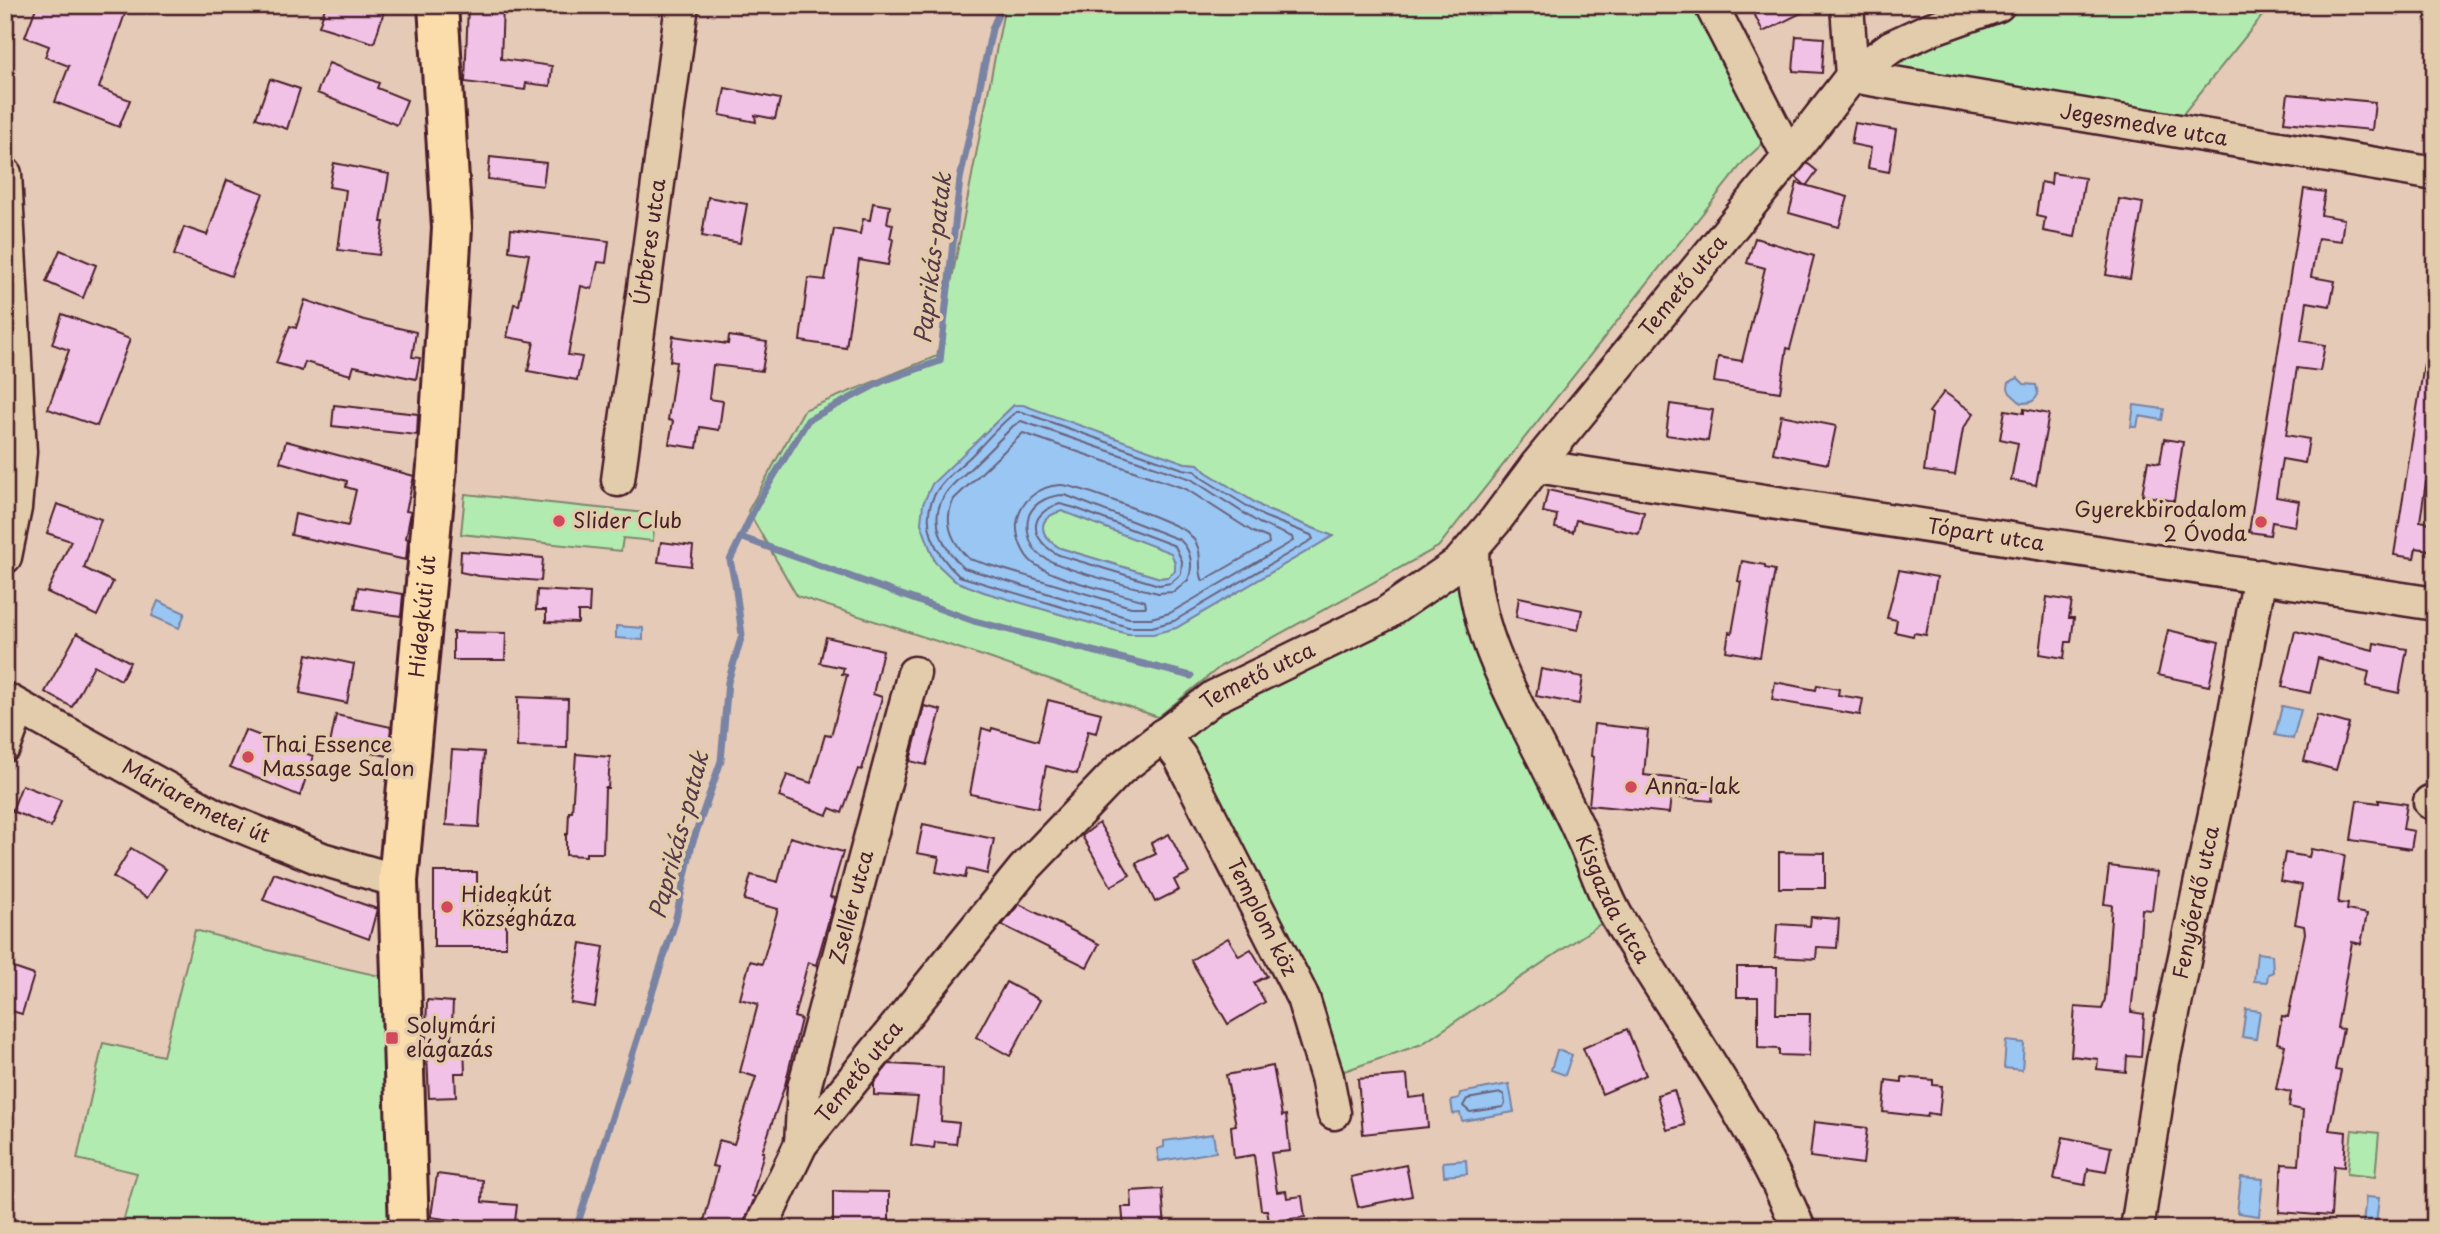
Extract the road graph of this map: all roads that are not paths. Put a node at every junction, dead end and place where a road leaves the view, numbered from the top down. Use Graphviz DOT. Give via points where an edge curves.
graph roads {
  1 [pos="438,5"];
  2 [pos="682,5"];
  3 [pos="1711,5"];
  4 [pos="1847,5"];
  5 [pos="1998,5"];
  6 [pos="1852,76"];
  7 [pos="1789,157"];
  8 [pos="5,174"];
  9 [pos="2435,174"];
  10 [pos="1536,466"];
  11 [pos="618,480"];
  12 [pos="1472,550"];
  13 [pos="5,557"];
  14 [pos="2260,576"];
  15 [pos="2435,604"];
  16 [pos="914,673"];
  17 [pos="12,703"];
  18 [pos="1163,735"];
  19 [pos="5,746"];
  20 [pos="398,881"];
  21 [pos="1334,1113"];
  22 [pos="801,1144"];
  23 [pos="409,1229"];
  24 [pos="760,1229"];
  25 [pos="1799,1229"];
  26 [pos="2137,1229"];
  1 -- 20 [label="main road, Hidegkúti út" via="452,228 437,466"];
  2 -- 11 [label="street, Úrbéres utca"];
  3 -- 7 [label="street"];
  4 -- 6 [label="street"];
  5 -- 6 [label="street, Temető utca" via="1891,47"];
  6 -- 7 [label="street, Temető utca"];
  6 -- 9 [label="street, Jegesmedve utca"];
  7 -- 10 [label="street, Temető utca"];
  8 -- 13 [label="street" via="20,452"];
  10 -- 12 [label="street, Temető utca"];
  10 -- 14 [label="street, Tópart utca"];
  12 -- 18 [label="street, Temető utca" via="1385,614 1214,698"];
  12 -- 25 [label="street, Kisgazda utca" via="1472,573 1486,637 1615,914 1741,1112"];
  14 -- 15 [label="street, Tópart utca"];
  14 -- 26 [label="street, Fenyőerdő utca" via="2163,1061"];
  16 -- 22 [label="street, Zsellér utca" via="804,1088"];
  17 -- 19 [label="street"];
  17 -- 20 [label="street, Máriaremetei út" via="214,814 322,859"];
  18 -- 21 [label="street, Templom köz" via="1180,757 1303,998"];
  18 -- 22 [label="street, Temető utca" via="1120,769 1024,869"];
  20 -- 23 [label="main road, Hidegkúti út"];
  22 -- 24 [label="street, Temető utca"];
}
